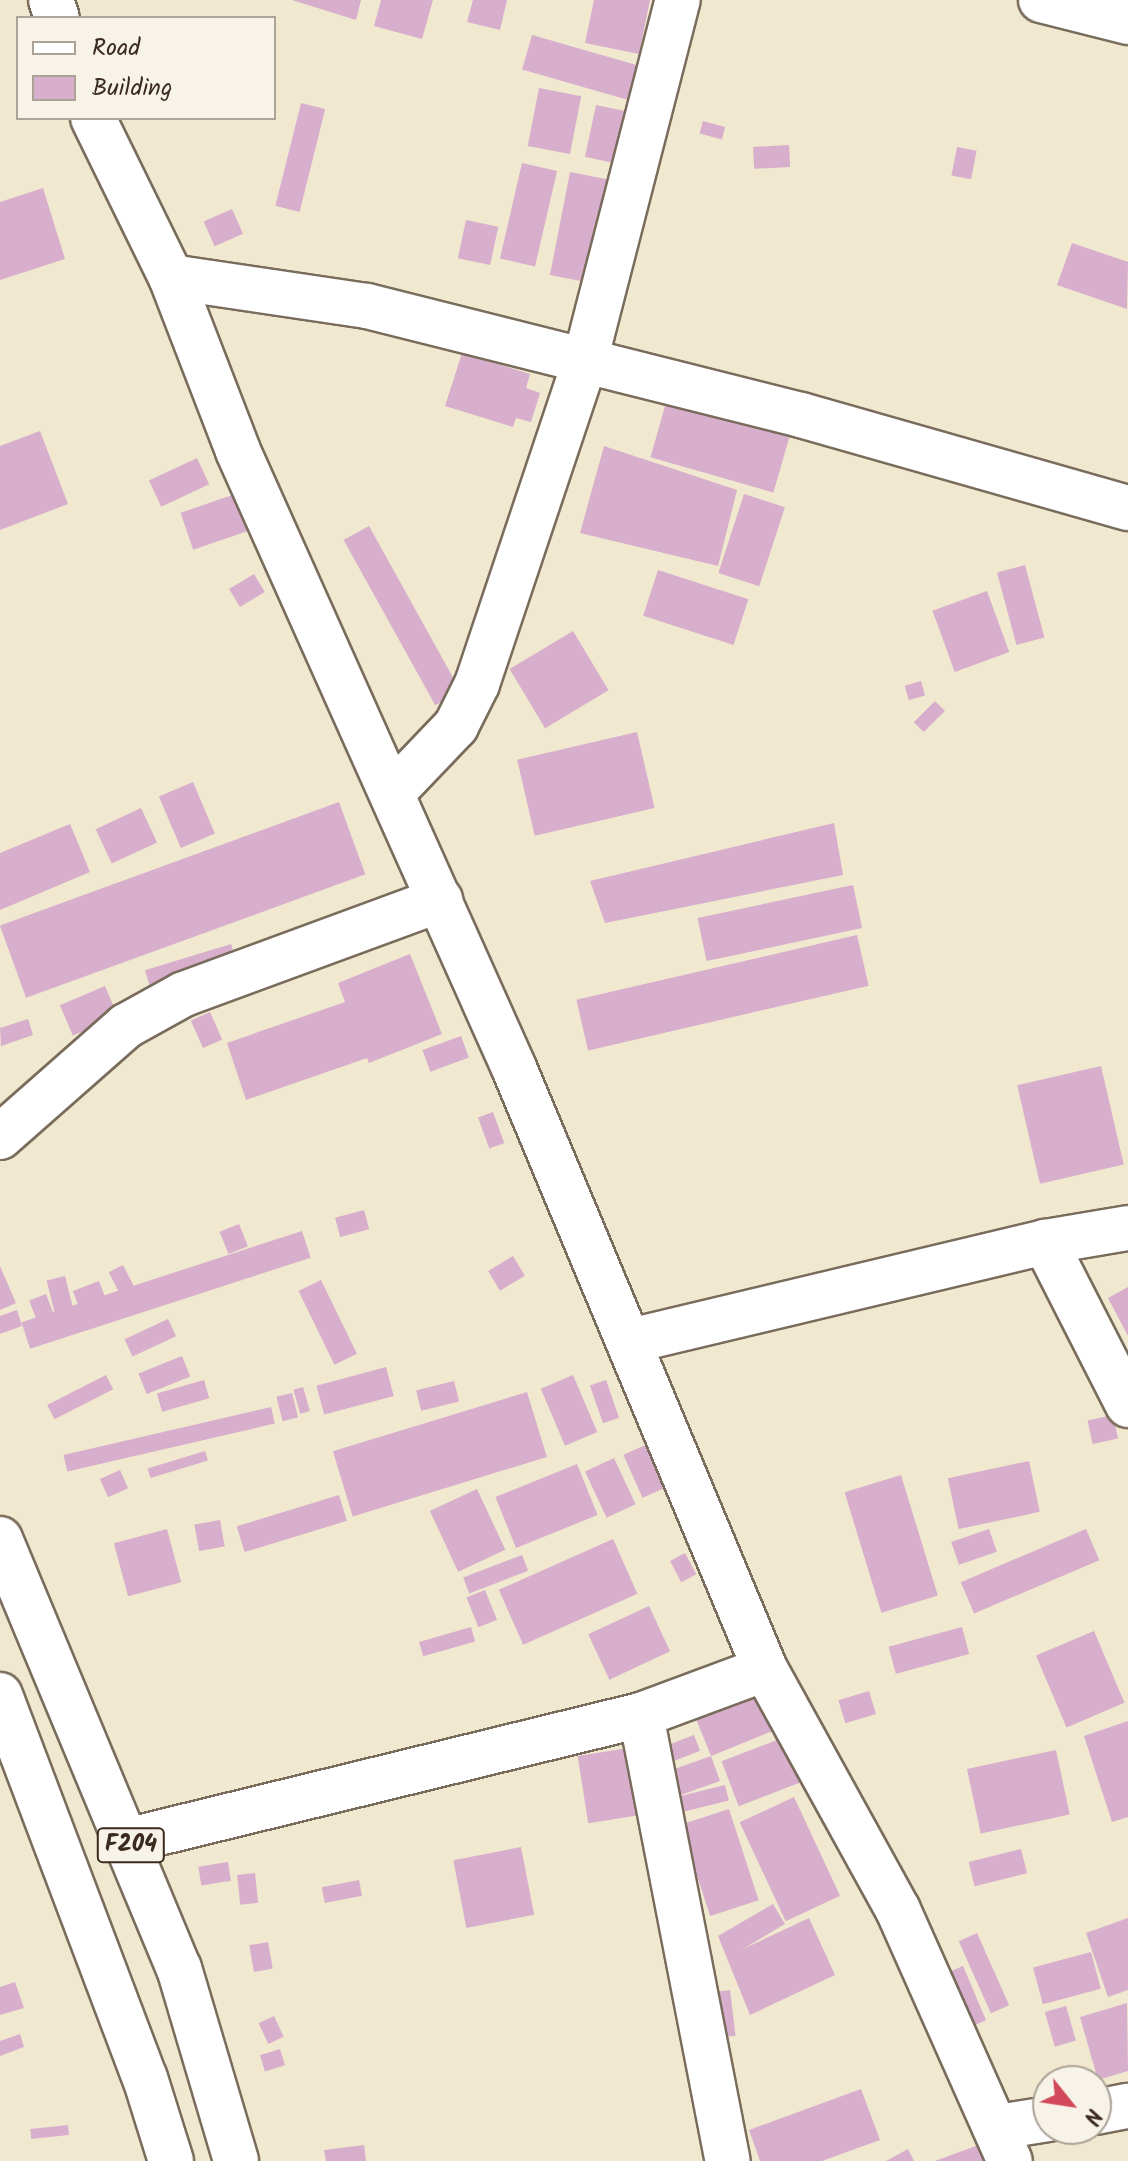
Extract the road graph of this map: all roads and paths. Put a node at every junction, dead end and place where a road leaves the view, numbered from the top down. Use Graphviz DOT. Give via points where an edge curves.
graph roads {
  1 [pos="678,0"];
  2 [pos="1041,0"];
  3 [pos="1128,22"];
  4 [pos="94,120"];
  5 [pos="171,277"];
  6 [pos="585,361"];
  7 [pos="1128,508"];
  8 [pos="392,793"];
  9 [pos="440,900"];
  10 [pos="0,1137"];
  11 [pos="1128,1228"];
  12 [pos="1045,1242"];
  13 [pos="630,1341"];
  14 [pos="1128,1405"];
  15 [pos="0,1539"];
  16 [pos="765,1669"];
  17 [pos="0,1695"];
  18 [pos="641,1715"];
  19 [pos="130,1840"];
  20 [pos="1032,2128"];
  21 [pos="1004,2144"];
  22 [pos="171,2161"];
  23 [pos="236,2161"];
  24 [pos="728,2161"];
  1 -- 6 [label="street"];
  2 -- 3 [label="street"];
  4 -- 5 [label="street"];
  5 -- 6 [label="street" via="367,306"];
  5 -- 8 [label="street" via="238,451"];
  6 -- 7 [label="street" via="801,415"];
  6 -- 8 [label="street" via="477,684 456,726"];
  8 -- 9 [label="street"];
  9 -- 10 [label="street" via="184,994 126,1026"];
  9 -- 13 [label="street"];
  11 -- 12 [label="street"];
  12 -- 13 [label="street"];
  12 -- 14 [label="street"];
  13 -- 16 [label="street"];
  15 -- 19 [label="street, F204" via="93,1769"];
  16 -- 18 [label="street"];
  16 -- 21 [label="street" via="898,1910"];
  17 -- 22 [label="street, F204" via="145,2078"];
  18 -- 19 [label="street"];
  18 -- 24 [label="street"];
  19 -- 23 [label="street, F204" via="179,1968"];
  20 -- 21 [label="street"];
}
